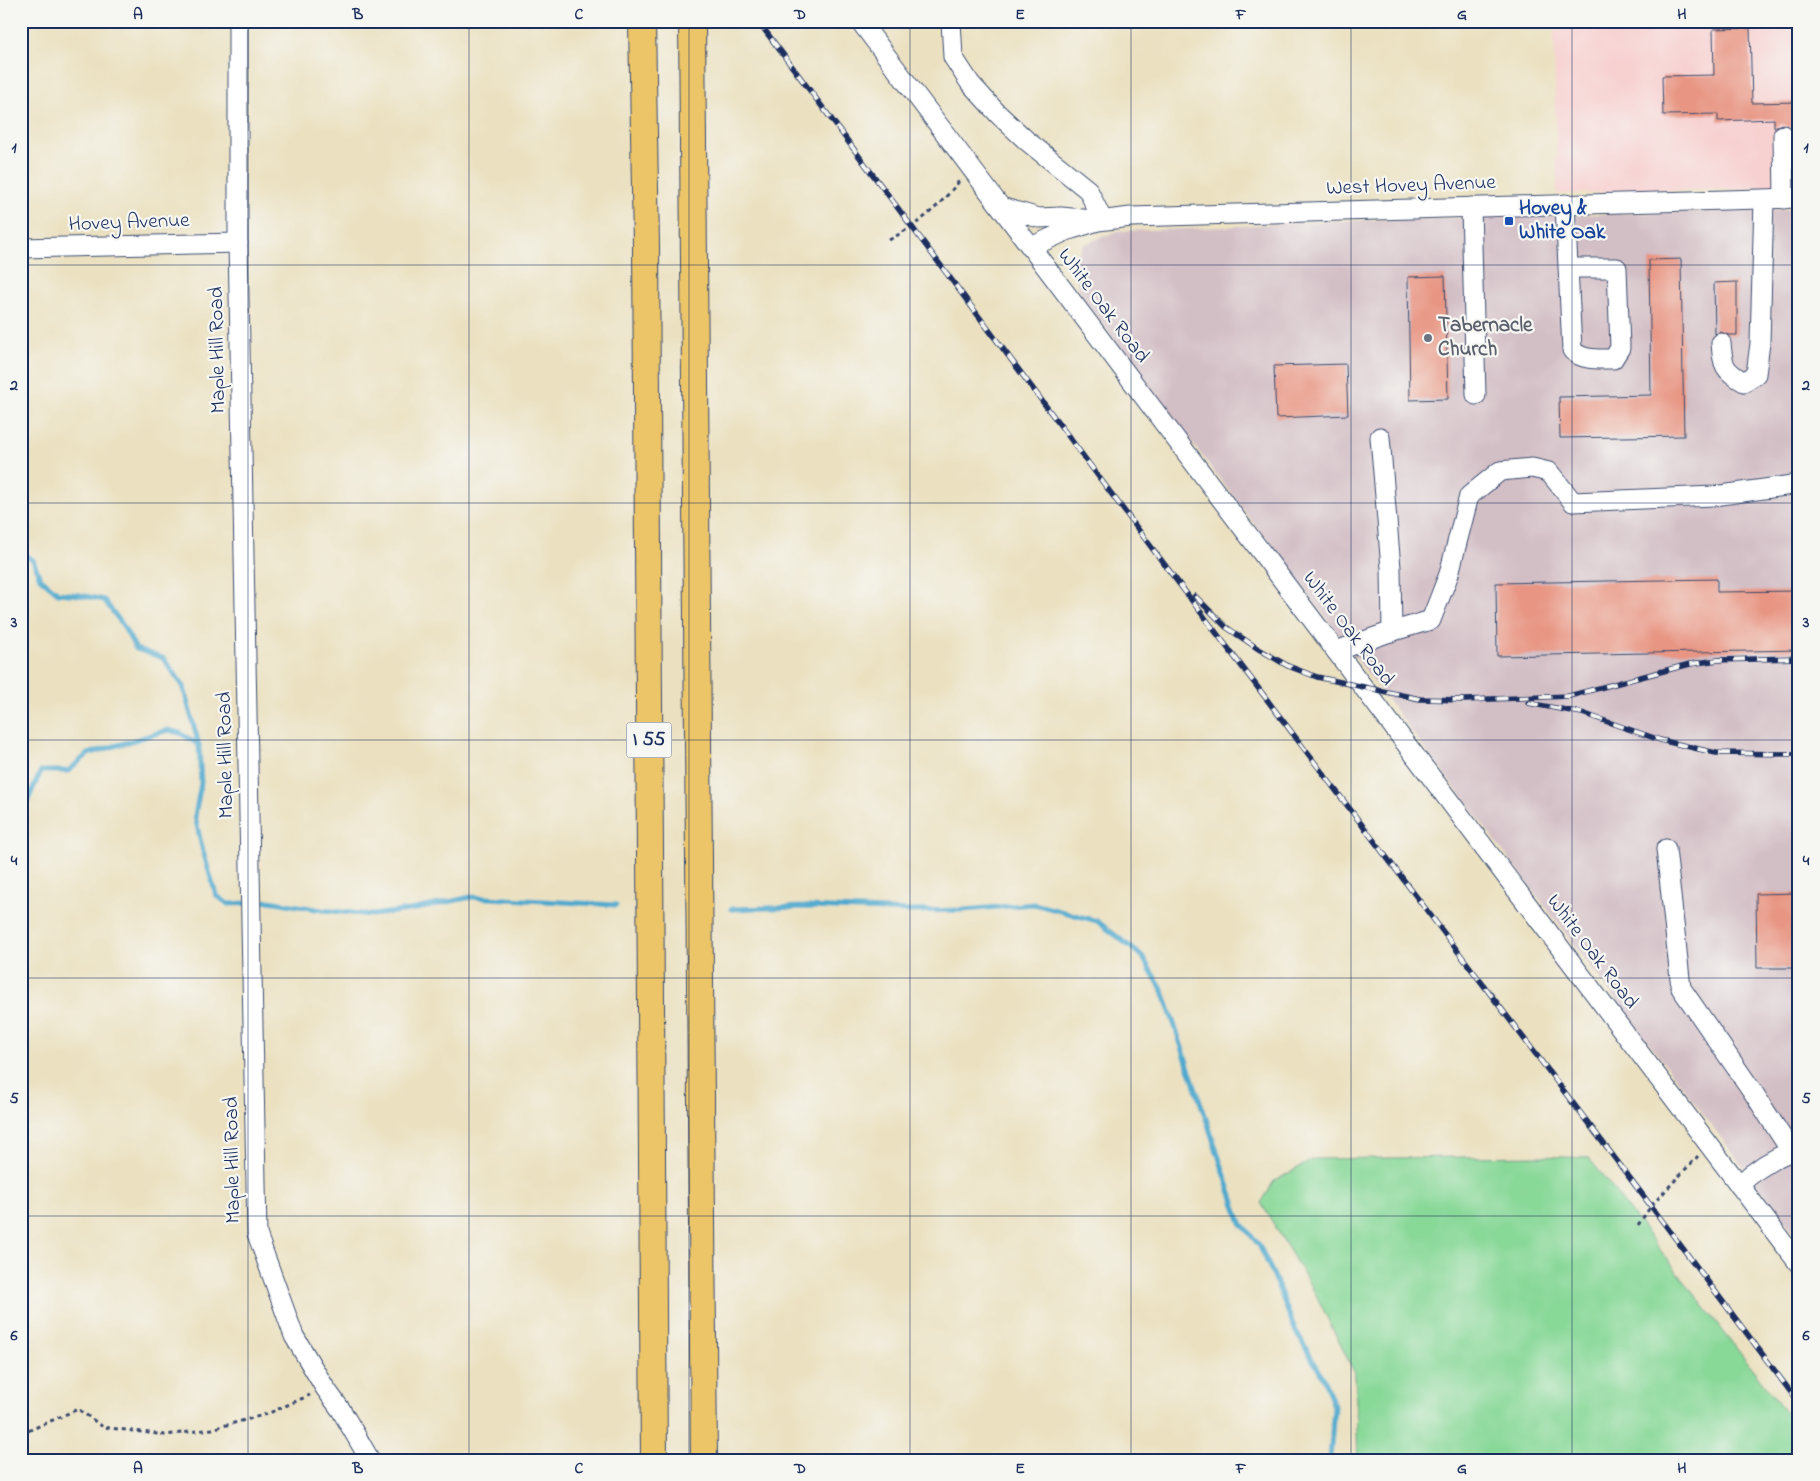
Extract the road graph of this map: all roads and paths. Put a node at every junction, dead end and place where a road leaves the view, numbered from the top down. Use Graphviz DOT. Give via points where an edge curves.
graph roads {
  1 [pos="238,21"];
  2 [pos="642,21"];
  3 [pos="860,21"];
  4 [pos="951,21"];
  5 [pos="692,30"];
  6 [pos="1783,135"];
  7 [pos="970,167"];
  8 [pos="1791,199"];
  9 [pos="1764,200"];
  10 [pos="1564,204"];
  11 [pos="1001,207"];
  12 [pos="1471,207"];
  13 [pos="1100,220"];
  14 [pos="889,240"];
  15 [pos="238,243"];
  16 [pos="1031,247"];
  17 [pos="21,248"];
  18 [pos="1568,268"];
  19 [pos="1721,343"];
  20 [pos="1476,396"];
  21 [pos="1380,438"];
  22 [pos="1799,484"];
  23 [pos="1392,632"];
  24 [pos="1336,651"];
  25 [pos="1666,849"];
  26 [pos="1708,1144"];
  27 [pos="1795,1150"];
  28 [pos="1739,1185"];
  29 [pos="1638,1225"];
  30 [pos="1799,1264"];
  31 [pos="325,1388"];
  32 [pos="21,1434"];
  33 [pos="370,1460"];
  34 [pos="654,1460"];
  35 [pos="704,1460"];
  1 -- 15 [label="street, Maple Hill Road"];
  2 -- 34 [label="highway, I 55"];
  3 -- 7 [label="street, White Oak Road"];
  4 -- 13 [label="street" via="953,57 970,82 1012,127 1088,190"];
  5 -- 35 [label="highway, I 55"];
  6 -- 8 [label="street"];
  7 -- 11 [label="street, White Oak Road"];
  7 -- 14 [label="path" via="934,211"];
  8 -- 9 [label="street, West Hovey Avenue"];
  9 -- 10 [label="street, West Hovey Avenue"];
  9 -- 19 [label="street" via="1760,343 1756,374 1744,382 1736,377 1723,364"];
  10 -- 12 [label="street, West Hovey Avenue"];
  10 -- 18 [label="street"];
  11 -- 13 [label="street" via="1039,218 1061,216"];
  11 -- 16 [label="street, White Oak Road"];
  12 -- 13 [label="street, West Hovey Avenue" via="1131,216"];
  12 -- 20 [label="street"];
  13 -- 16 [label="street, West Hovey Avenue"];
  15 -- 17 [label="street, Hovey Avenue"];
  15 -- 31 [label="street, Maple Hill Road" via="257,1234 294,1336"];
  16 -- 24 [label="street, White Oak Road"];
  18 -- 18 [label="street" via="1572,350 1589,358 1613,359 1620,348 1617,268"];
  21 -- 23 [label="street" via="1391,568"];
  22 -- 23 [label="street" via="1714,496 1573,502 1549,472 1532,468 1500,471 1469,496 1449,574 1431,620"];
  23 -- 24 [label="street"];
  24 -- 26 [label="street, White Oak Road"];
  25 -- 27 [label="street" via="1681,988"];
  26 -- 28 [label="street, White Oak Road"];
  26 -- 29 [label="path" via="1651,1206"];
  27 -- 28 [label="street" via="1771,1160"];
  28 -- 30 [label="street, White Oak Road"];
  31 -- 32 [label="path" via="267,1414 212,1430 164,1434 103,1427 78,1409"];
  31 -- 33 [label="street, Maple Hill Road" via="342,1410"];
}
